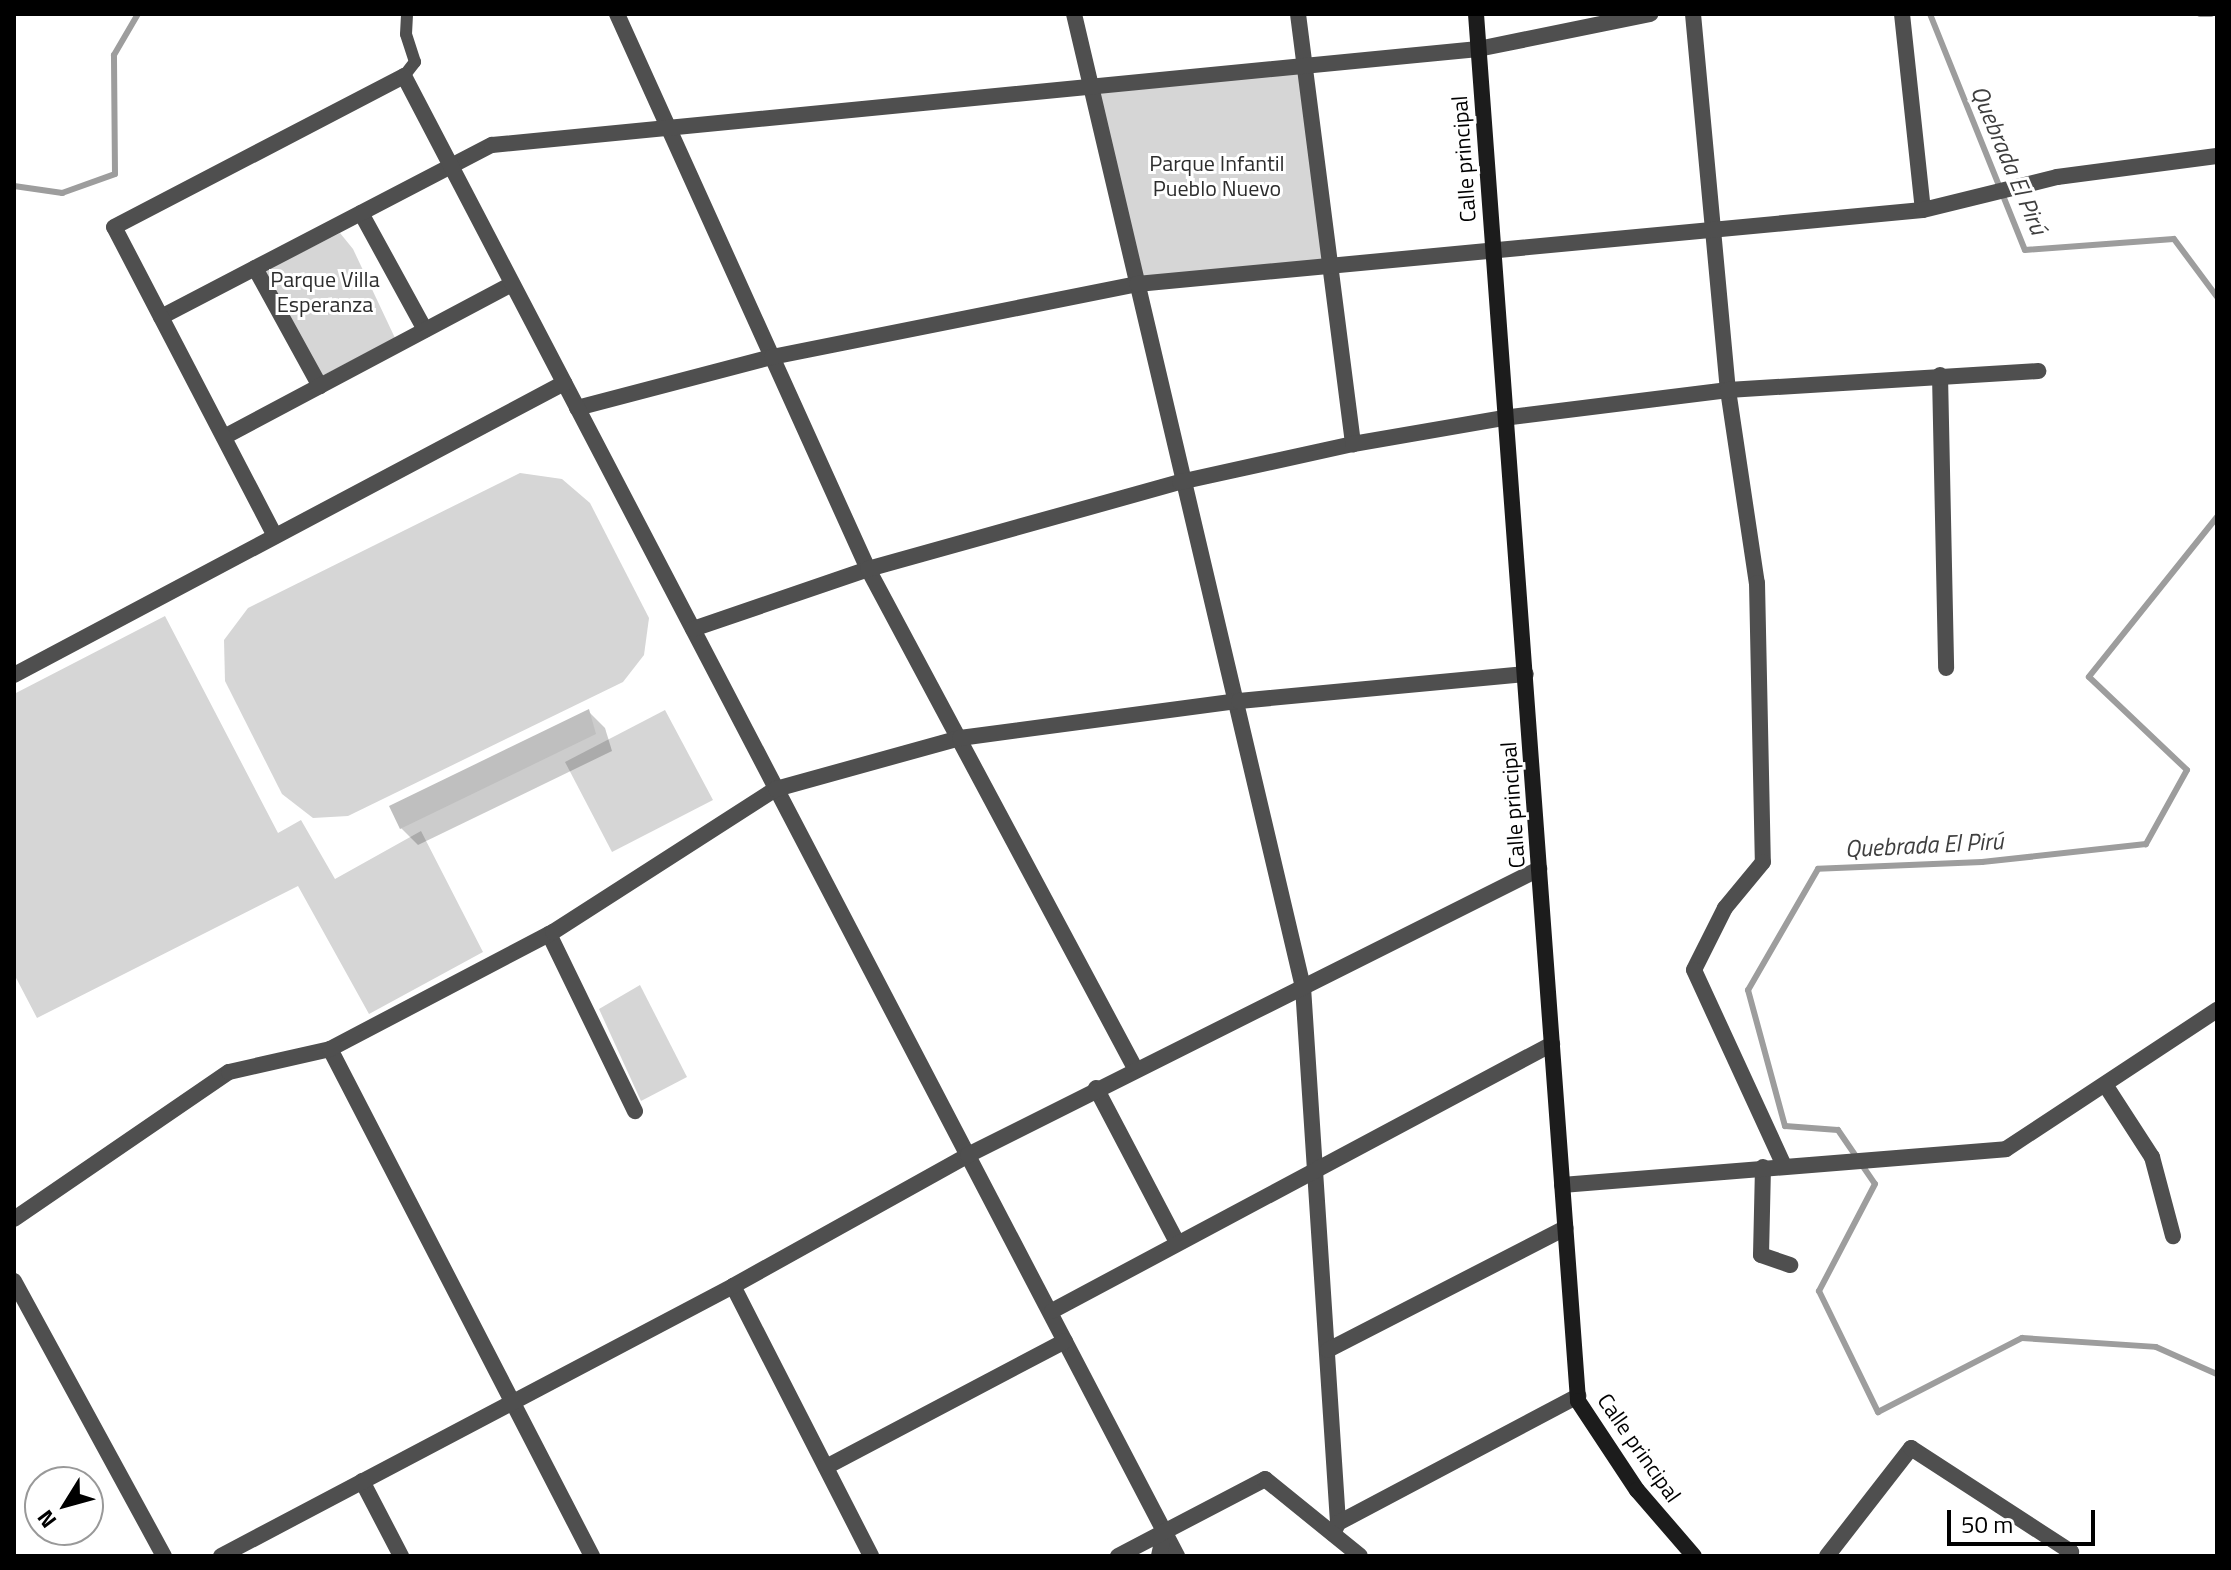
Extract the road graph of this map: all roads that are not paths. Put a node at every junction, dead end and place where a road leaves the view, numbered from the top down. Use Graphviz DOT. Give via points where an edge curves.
graph roads {
  1 [pos="407,14"];
  2 [pos="617,14"];
  3 [pos="1074,14"];
  4 [pos="1298,14"];
  5 [pos="1476,14"];
  6 [pos="1650,14"];
  7 [pos="1693,14"];
  8 [pos="1902,14"];
  9 [pos="1478,49"];
  10 [pos="1304,63"];
  11 [pos="404,76"];
  12 [pos="1092,90"];
  13 [pos="669,130"];
  14 [pos="2217,156"];
  15 [pos="451,166"];
  16 [pos="1923,210"];
  17 [pos="361,213"];
  18 [pos="1713,231"];
  19 [pos="1492,252"];
  20 [pos="1330,267"];
  21 [pos="255,268"];
  22 [pos="512,284"];
  23 [pos="1137,284"];
  24 [pos="161,317"];
  25 [pos="425,330"];
  26 [pos="772,357"];
  27 [pos="2038,371"];
  28 [pos="1940,375"];
  29 [pos="564,383"];
  30 [pos="320,386"];
  31 [pos="1728,390"];
  32 [pos="577,408"];
  33 [pos="1503,418"];
  34 [pos="224,437"];
  35 [pos="1353,444"];
  36 [pos="1180,482"];
  37 [pos="275,536"];
  38 [pos="868,569"];
  39 [pos="693,629"];
  40 [pos="1946,668"];
  41 [pos="1526,674"];
  42 [pos="14,675"];
  43 [pos="1239,701"];
  44 [pos="960,738"];
  45 [pos="776,789"];
  46 [pos="1539,869"];
  47 [pos="549,934"];
  48 [pos="1303,987"];
  49 [pos="2217,1010"];
  50 [pos="1552,1044"];
  51 [pos="330,1049"];
  52 [pos="1136,1070"];
  53 [pos="2106,1086"];
  54 [pos="1096,1088"];
  55 [pos="635,1111"];
  56 [pos="968,1155"];
  57 [pos="1318,1165"];
  58 [pos="1784,1166"];
  59 [pos="1763,1167"];
  60 [pos="1562,1185"];
  61 [pos="14,1219"];
  62 [pos="1565,1228"];
  63 [pos="2173,1236"];
  64 [pos="1177,1242"];
  65 [pos="1790,1265"];
  66 [pos="14,1281"];
  67 [pos="733,1286"];
  68 [pos="1052,1311"];
  69 [pos="1065,1341"];
  70 [pos="1328,1350"];
  71 [pos="1578,1396"];
  72 [pos="512,1401"];
  73 [pos="826,1467"];
  74 [pos="362,1481"];
  75 [pos="1336,1528"];
  76 [pos="1164,1532"];
  77 [pos="164,1556"];
  78 [pos="221,1556"];
  79 [pos="401,1556"];
  80 [pos="592,1556"];
  81 [pos="871,1556"];
  82 [pos="1118,1556"];
  83 [pos="1159,1556"];
  84 [pos="1177,1556"];
  85 [pos="1360,1556"];
  86 [pos="1694,1556"];
  87 [pos="1827,1556"];
  88 [pos="2068,1556"];
  1 -- 11 [label="street" via="406,34 415,62"];
  2 -- 13 [label="street"];
  3 -- 12 [label="street"];
  4 -- 10 [label="street"];
  5 -- 9 [label="main road, Calle principal"];
  6 -- 9 [label="street"];
  7 -- 18 [label="street"];
  8 -- 16 [label="street"];
  9 -- 10 [label="street"];
  9 -- 19 [label="main road, Calle principal"];
  10 -- 12 [label="street"];
  10 -- 20 [label="street"];
  11 -- 15 [label="street"];
  11 -- 24 [label="street" via="114,227"];
  12 -- 13 [label="street"];
  12 -- 23 [label="street"];
  13 -- 15 [label="street" via="492,145"];
  13 -- 26 [label="street"];
  14 -- 16 [label="street" via="2167,159"];
  15 -- 17 [label="street"];
  15 -- 22 [label="street"];
  16 -- 18 [label="street"];
  17 -- 21 [label="street"];
  17 -- 25 [label="street"];
  18 -- 19 [label="street"];
  18 -- 31 [label="street"];
  19 -- 20 [label="street"];
  19 -- 33 [label="main road, Calle principal"];
  20 -- 23 [label="street"];
  20 -- 35 [label="street"];
  21 -- 24 [label="street"];
  21 -- 30 [label="street"];
  22 -- 25 [label="street"];
  22 -- 29 [label="street"];
  23 -- 26 [label="street"];
  23 -- 36 [label="street"];
  24 -- 34 [label="street"];
  25 -- 30 [label="street"];
  26 -- 32 [label="street"];
  26 -- 38 [label="street"];
  27 -- 28 [label="street"];
  28 -- 31 [label="street"];
  28 -- 40 [label="street"];
  29 -- 32 [label="street"];
  29 -- 37 [label="street"];
  30 -- 34 [label="street"];
  31 -- 33 [label="street"];
  31 -- 58 [label="street" via="1757,583 1763,862 1725,908 1694,970"];
  32 -- 39 [label="street"];
  33 -- 35 [label="street"];
  33 -- 41 [label="main road, Calle principal"];
  34 -- 37 [label="street"];
  35 -- 36 [label="street"];
  36 -- 38 [label="street"];
  36 -- 43 [label="street"];
  37 -- 42 [label="street"];
  38 -- 39 [label="street"];
  38 -- 44 [label="street"];
  39 -- 45 [label="street"];
  41 -- 43 [label="street"];
  41 -- 46 [label="main road, Calle principal"];
  43 -- 44 [label="street"];
  43 -- 48 [label="street"];
  44 -- 45 [label="street"];
  44 -- 52 [label="street"];
  45 -- 47 [label="street"];
  45 -- 56 [label="street"];
  46 -- 48 [label="street"];
  46 -- 50 [label="main road, Calle principal"];
  47 -- 51 [label="street"];
  47 -- 55 [label="street"];
  48 -- 52 [label="street"];
  48 -- 57 [label="street"];
  49 -- 53 [label="street"];
  50 -- 57 [label="street"];
  50 -- 60 [label="main road, Calle principal"];
  51 -- 61 [label="street" via="229,1072"];
  51 -- 72 [label="street"];
  52 -- 54 [label="street"];
  53 -- 58 [label="street" via="2006,1149"];
  53 -- 63 [label="street" via="2152,1157"];
  54 -- 56 [label="street"];
  54 -- 64 [label="street"];
  56 -- 67 [label="street"];
  56 -- 68 [label="street"];
  57 -- 64 [label="street"];
  57 -- 70 [label="street"];
  58 -- 59 [label="street"];
  59 -- 60 [label="street"];
  59 -- 65 [label="street" via="1761,1255"];
  60 -- 62 [label="main road, Calle principal"];
  62 -- 70 [label="street"];
  62 -- 71 [label="main road, Calle principal"];
  64 -- 68 [label="street"];
  66 -- 77 [label="street"];
  67 -- 72 [label="street"];
  67 -- 73 [label="street"];
  68 -- 69 [label="street"];
  69 -- 73 [label="street"];
  69 -- 76 [label="street"];
  70 -- 75 [label="street"];
  71 -- 75 [label="street"];
  71 -- 86 [label="main road, Calle principal" via="1637,1490"];
  72 -- 74 [label="street"];
  72 -- 80 [label="street"];
  73 -- 81 [label="street"];
  74 -- 78 [label="street"];
  74 -- 79 [label="street"];
  75 -- 76 [label="street" via="1265,1479"];
  75 -- 85 [label="street"];
  76 -- 82 [label="street"];
  76 -- 83 [label="street"];
  76 -- 84 [label="street"];
  87 -- 88 [label="street" via="1911,1448 2071,1552"];
}
